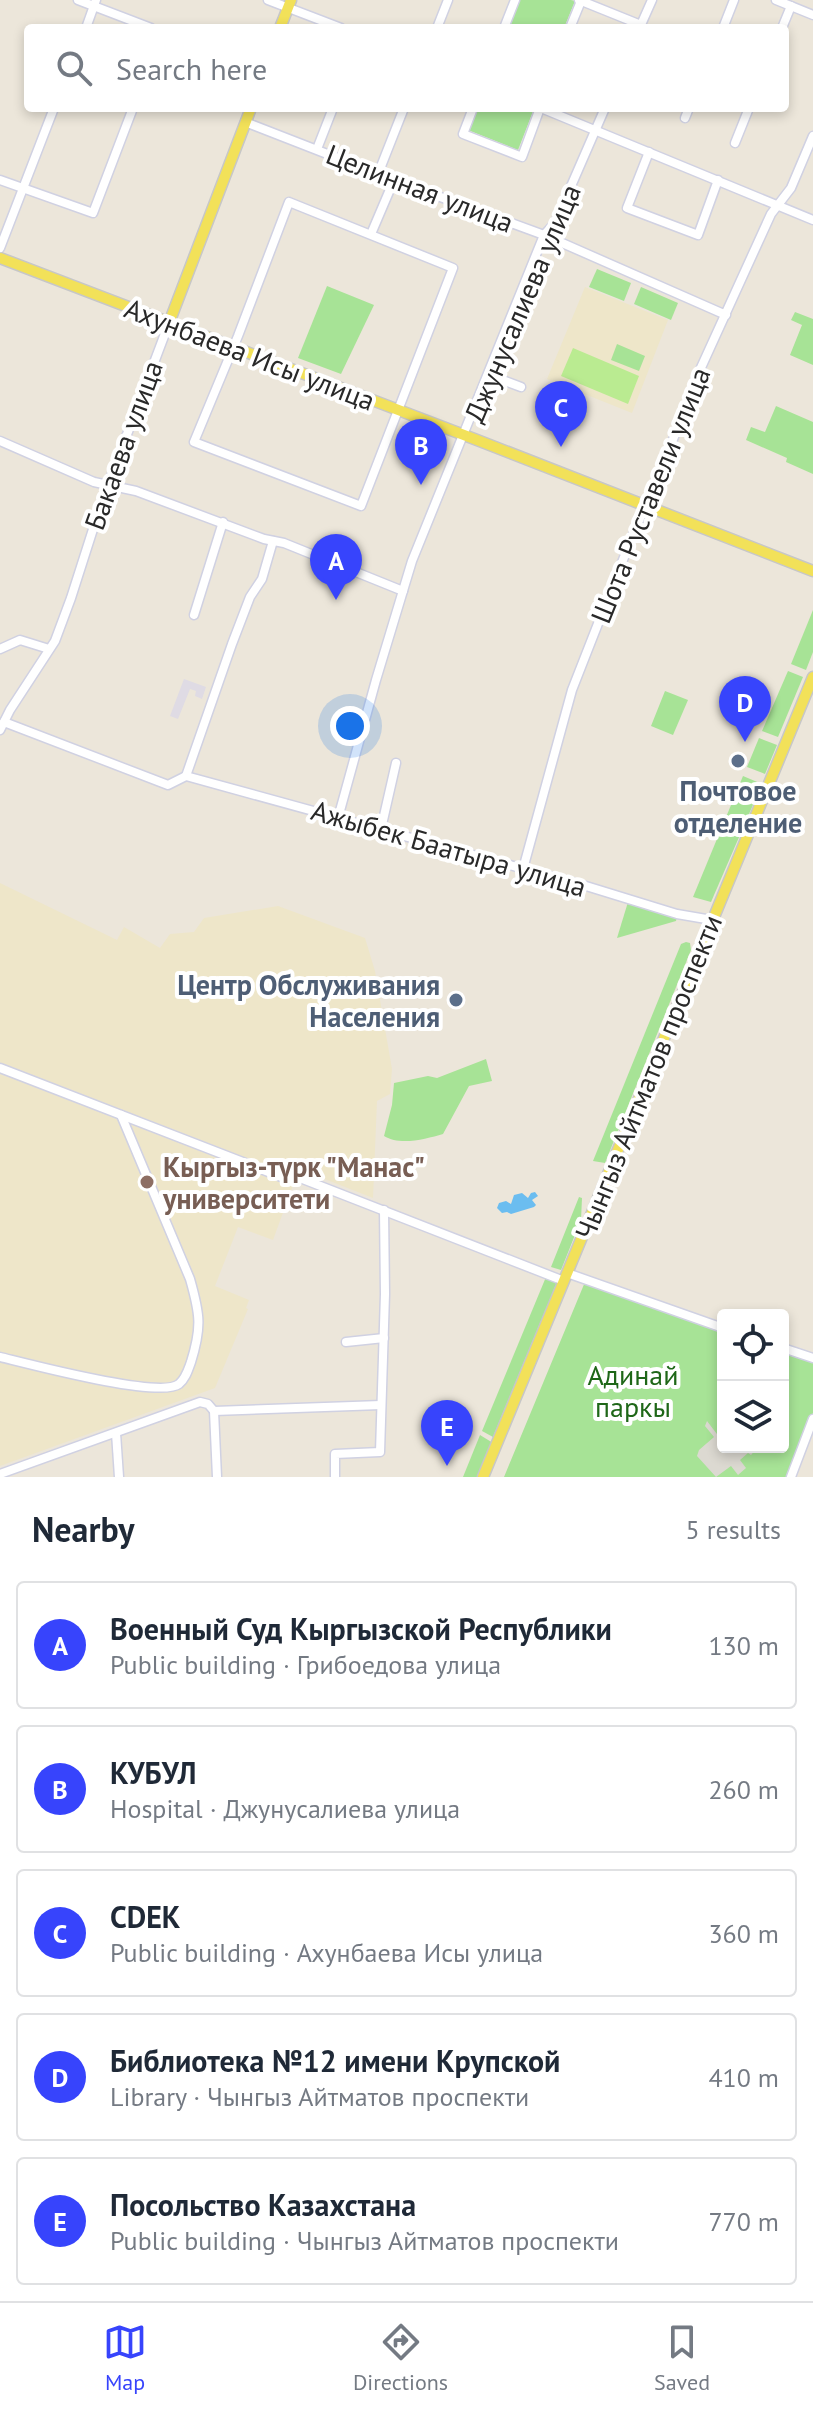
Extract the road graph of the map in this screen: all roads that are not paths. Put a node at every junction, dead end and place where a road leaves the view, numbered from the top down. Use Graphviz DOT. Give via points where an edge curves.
graph roads {
  1 [pos="78,0"];
  2 [pos="268,0"];
  3 [pos="448,0"];
  4 [pos="515,0"];
  5 [pos="580,0"];
  6 [pos="652,0"];
  7 [pos="734,0"];
  8 [pos="776,0"];
  9 [pos="95,3"];
  10 [pos="289,4"];
  11 [pos="791,6"];
  12 [pos="813,15"];
  13 [pos="87,24"];
  14 [pos="142,24"];
  15 [pos="282,24"];
  16 [pos="332,24"];
  17 [pos="439,24"];
  18 [pos="506,24"];
  19 [pos="571,24"];
  20 [pos="636,24"];
  21 [pos="642,24"];
  22 [pos="725,24"];
  23 [pos="784,24"];
  24 [pos="52,112"];
  25 [pos="131,112"];
  26 [pos="249,112"];
  27 [pos="331,112"];
  28 [pos="402,112"];
  29 [pos="471,112"];
  30 [pos="539,112"];
  31 [pos="550,112"];
  32 [pos="603,112"];
  33 [pos="687,112"];
  34 [pos="747,112"];
  35 [pos="685,118"];
  36 [pos="245,122"];
  37 [pos="595,130"];
  38 [pos="813,136"];
  39 [pos="735,143"];
  40 [pos="317,149"];
  41 [pos="649,152"];
  42 [pos="378,174"];
  43 [pos="0,180"];
  44 [pos="394,180"];
  45 [pos="718,180"];
  46 [pos="23,188"];
  47 [pos="778,205"];
  48 [pos="813,220"];
  49 [pos="371,234"];
  50 [pos="544,235"];
  51 [pos="0,248"];
  52 [pos="0,258"];
  53 [pos="726,315"];
  54 [pos="169,323"];
  55 [pos="233,347"];
  56 [pos="489,375"];
  57 [pos="521,387"];
  58 [pos="399,410"];
  59 [pos="465,435"];
  60 [pos="1,443"];
  61 [pos="108,485"];
  62 [pos="646,506"];
  63 [pos="223,522"];
  64 [pos="273,541"];
  65 [pos="813,571"];
  66 [pos="403,591"];
  67 [pos="194,615"];
  68 [pos="0,649"];
  69 [pos="49,649"];
  70 [pos="813,677"];
  71 [pos="2,726"];
  72 [pos="396,763"];
  73 [pos="186,776"];
  74 [pos="338,818"];
  75 [pos="381,829"];
  76 [pos="523,869"];
  77 [pos="712,920"];
  78 [pos="0,1068"];
  79 [pos="121,1115"];
  80 [pos="284,1178"];
  81 [pos="300,1178"];
  82 [pos="384,1210"];
  83 [pos="565,1277"];
  84 [pos="717,1326"];
  85 [pos="384,1338"];
  86 [pos="346,1342"];
  87 [pos="789,1350"];
  88 [pos="0,1357"];
  89 [pos="813,1358"];
  90 [pos="381,1405"];
  91 [pos="214,1411"];
  92 [pos="813,1419"];
  93 [pos="116,1433"];
  94 [pos="0,1474"];
  95 [pos="119,1477"];
  96 [pos="217,1477"];
  97 [pos="335,1477"];
  98 [pos="483,1477"];
  99 [pos="791,1477"];
  1 -- 9 [label="street"];
  2 -- 10 [label="street"];
  3 -- 17 [label="street"];
  4 -- 18 [label="street"];
  5 -- 19 [label="street"];
  5 -- 20 [label="street"];
  6 -- 21 [label="street"];
  7 -- 22 [label="street"];
  8 -- 11 [label="street"];
  9 -- 13 [label="street"];
  9 -- 14 [label="street"];
  10 -- 15 [label="main road"];
  10 -- 16 [label="street"];
  11 -- 12 [label="street"];
  11 -- 23 [label="street"];
  24 -- 46 [label="street"];
  25 -- 46 [label="street" via="93,213"];
  26 -- 36 [label="main road, Бакаева улица"];
  27 -- 40 [label="street"];
  28 -- 42 [label="street"];
  29 -- 30 [label="street" via="463,134 522,157"];
  31 -- 37 [label="street"];
  32 -- 37 [label="street, Джунусалиева улица"];
  33 -- 35 [label="street"];
  34 -- 39 [label="street"];
  36 -- 40 [label="street, Целинная улица"];
  36 -- 54 [label="main road, Бакаева улица"];
  37 -- 41 [label="street"];
  37 -- 50 [label="street, Джунусалиева улица" via="555,223"];
  38 -- 47 [label="street, Шота Руставели улица"];
  40 -- 42 [label="street, Целинная улица"];
  41 -- 45 [label="street"];
  41 -- 45 [label="street" via="627,208 698,235"];
  42 -- 44 [label="street, Целинная улица"];
  43 -- 46 [label="street"];
  44 -- 49 [label="street"];
  44 -- 50 [label="street, Целинная улица"];
  45 -- 47 [label="street"];
  46 -- 51 [label="street"];
  47 -- 48 [label="street"];
  47 -- 53 [label="street, Шота Руставели улица"];
  49 -- 55 [label="street" via="289,202"];
  49 -- 58 [label="street" via="453,268"];
  50 -- 53 [label="street, Целинная улица"];
  50 -- 56 [label="street, Джунусалиева улица"];
  52 -- 54 [label="main road, Ахунбаева Исы улица"];
  53 -- 62 [label="street, Шота Руставели улица"];
  54 -- 55 [label="main road, Ахунбаева Исы улица"];
  54 -- 61 [label="street, Бакаева улица"];
  55 -- 58 [label="main road, Ахунбаева Исы улица"];
  55 -- 58 [label="street" via="194,442 361,506"];
  56 -- 57 [label="street"];
  56 -- 59 [label="street, Джунусалиева улица"];
  58 -- 59 [label="main road, Ахунбаева Исы улица"];
  59 -- 62 [label="main road, Ахунбаева Исы улица"];
  59 -- 66 [label="street, Джунусалиева улица"];
  60 -- 61 [label="street"];
  61 -- 63 [label="street"];
  61 -- 69 [label="street, Бакаева улица"];
  62 -- 65 [label="main road, Ахунбаева Исы улица"];
  62 -- 76 [label="street, Шота Руставели улица" via="572,690"];
  63 -- 64 [label="street"];
  63 -- 67 [label="street"];
  64 -- 66 [label="street"];
  64 -- 73 [label="street"];
  66 -- 74 [label="street, Джунусалиева улица"];
  68 -- 69 [label="street" via="20,640"];
  69 -- 71 [label="street, Бакаева улица"];
  70 -- 77 [label="main road, Чынгыз Айтматов проспекти"];
  71 -- 73 [label="street, Ажыбек Баатыра улица" via="168,785"];
  72 -- 75 [label="street"];
  73 -- 74 [label="street, Ажыбек Баатыра улица"];
  74 -- 75 [label="street, Ажыбек Баатыра улица"];
  75 -- 76 [label="street, Ажыбек Баатыра улица"];
  76 -- 77 [label="street, Ажыбек Баатыра улица"];
  77 -- 83 [label="main road, Чынгыз Айтматов проспекти"];
  78 -- 79 [label="street"];
  79 -- 80 [label="street"];
  79 -- 88 [label="street" via="197,1303 199,1337 187,1374 166,1389 131,1386"];
  81 -- 82 [label="street"];
  82 -- 83 [label="street"];
  82 -- 85 [label="street"];
  83 -- 84 [label="street"];
  83 -- 98 [label="main road, Чынгыз Айтматов проспекти"];
  85 -- 86 [label="street"];
  85 -- 90 [label="street"];
  87 -- 89 [label="street"];
  90 -- 91 [label="street"];
  90 -- 97 [label="street" via="380,1452 335,1454"];
  91 -- 93 [label="street" via="200,1402"];
  91 -- 96 [label="street"];
  92 -- 99 [label="street"];
  93 -- 94 [label="street"];
  93 -- 95 [label="street"];
}
